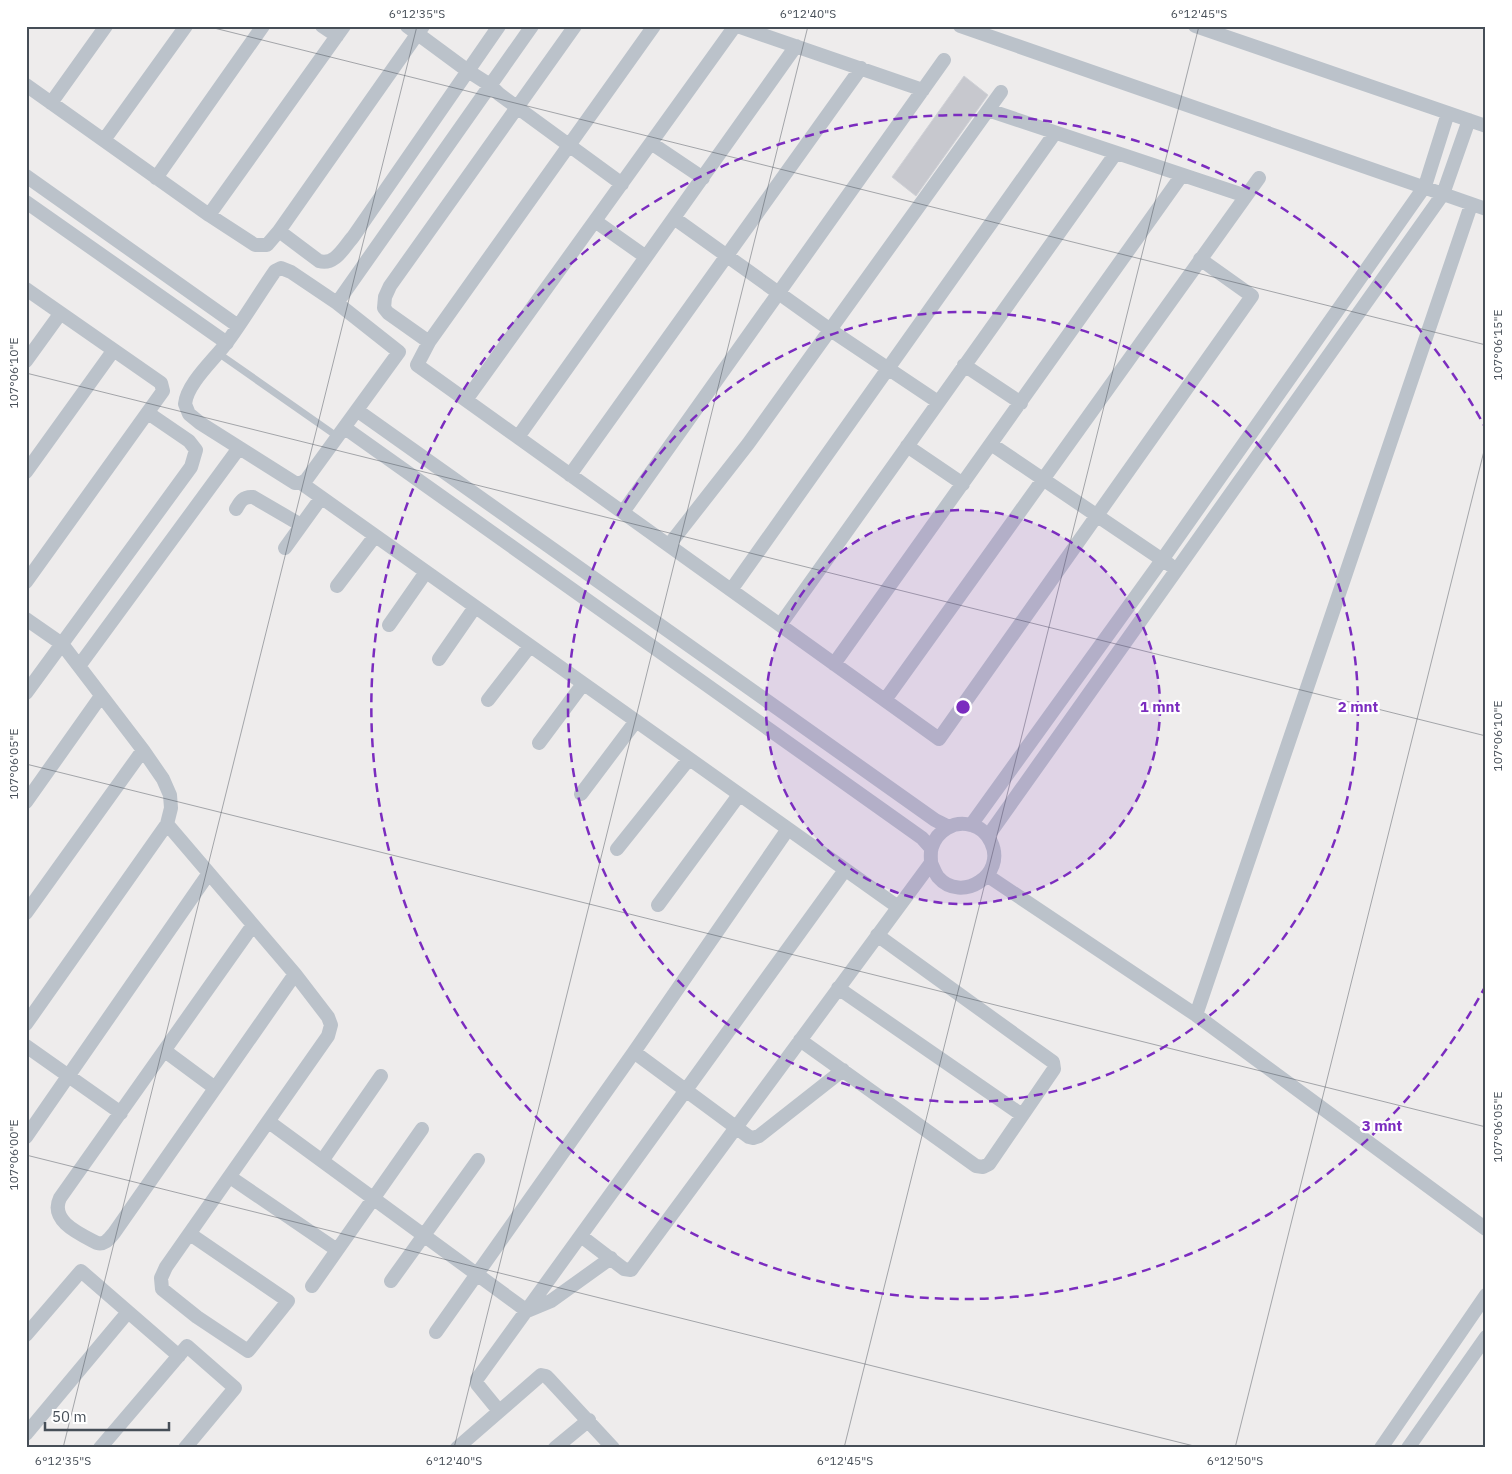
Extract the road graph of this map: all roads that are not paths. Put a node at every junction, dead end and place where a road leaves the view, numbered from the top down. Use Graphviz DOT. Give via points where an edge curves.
graph roads {
  1 [pos="106,26"];
  2 [pos="186,26"];
  3 [pos="263,26"];
  4 [pos="322,26"];
  5 [pos="499,26"];
  6 [pos="532,26"];
  7 [pos="575,26"];
  8 [pos="654,26"];
  9 [pos="736,26"];
  10 [pos="960,26"];
  11 [pos="1196,26"];
  12 [pos="416,29"];
  13 [pos="340,31"];
  14 [pos="796,46"];
  15 [pos="944,60"];
  16 [pos="861,68"];
  17 [pos="468,71"];
  18 [pos="26,85"];
  19 [pos="490,85"];
  20 [pos="923,90"];
  21 [pos="1001,92"];
  22 [pos="51,103"];
  23 [pos="517,108"];
  24 [pos="988,110"];
  25 [pos="1448,113"];
  26 [pos="1469,120"];
  27 [pos="1486,126"];
  28 [pos="1055,133"];
  29 [pos="104,140"];
  30 [pos="651,143"];
  31 [pos="569,146"];
  32 [pos="1116,153"];
  33 [pos="1182,175"];
  34 [pos="26,176"];
  35 [pos="156,178"];
  36 [pos="702,178"];
  37 [pos="1259,178"];
  38 [pos="622,184"];
  39 [pos="1425,186"];
  40 [pos="1444,194"];
  41 [pos="1246,196"];
  42 [pos="26,202"];
  43 [pos="1471,205"];
  44 [pos="1486,209"];
  45 [pos="209,215"];
  46 [pos="674,218"];
  47 [pos="595,221"];
  48 [pos="279,231"];
  49 [pos="727,256"];
  50 [pos="646,257"];
  51 [pos="1200,258"];
  52 [pos="26,289"];
  53 [pos="778,293"];
  54 [pos="337,303"];
  55 [pos="60,314"];
  56 [pos="238,326"];
  57 [pos="829,329"];
  58 [pos="429,342"];
  59 [pos="222,348"];
  60 [pos="113,351"];
  61 [pos="26,361"];
  62 [pos="964,365"];
  63 [pos="888,369"];
  64 [pos="466,400"];
  65 [pos="938,402"];
  66 [pos="1021,402"];
  67 [pos="358,411"];
  68 [pos="148,413"];
  69 [pos="342,433"];
  70 [pos="518,437"];
  71 [pos="992,444"];
  72 [pos="907,446"];
  73 [pos="239,448"];
  74 [pos="26,472"];
  75 [pos="570,475"];
  76 [pos="1042,479"];
  77 [pos="300,483"];
  78 [pos="962,484"];
  79 [pos="321,498"];
  80 [pos="236,509"];
  81 [pos="623,512"];
  82 [pos="1096,517"];
  83 [pos="301,525"];
  84 [pos="375,536"];
  85 [pos="669,545"];
  86 [pos="285,548"];
  87 [pos="1162,560"];
  88 [pos="1177,570"];
  89 [pos="426,572"];
  90 [pos="26,582"];
  91 [pos="337,586"];
  92 [pos="731,590"];
  93 [pos="475,607"];
  94 [pos="26,620"];
  95 [pos="389,625"];
  96 [pos="780,625"];
  97 [pos="62,644"];
  98 [pos="530,646"];
  99 [pos="439,659"];
  100 [pos="834,664"];
  101 [pos="79,666"];
  102 [pos="583,684"];
  103 [pos="26,693"];
  104 [pos="101,696"];
  105 [pos="488,700"];
  106 [pos="885,700"];
  107 [pos="636,721"];
  108 [pos="539,743"];
  109 [pos="143,750"];
  110 [pos="689,759"];
  111 [pos="581,794"];
  112 [pos="739,794"];
  113 [pos="26,802"];
  114 [pos="167,824"];
  115 [pos="971,825"];
  116 [pos="949,827"];
  117 [pos="788,829"];
  118 [pos="988,836"];
  119 [pos="931,848"];
  120 [pos="617,849"];
  121 [pos="931,863"];
  122 [pos="845,870"];
  123 [pos="209,873"];
  124 [pos="988,876"];
  125 [pos="658,905"];
  126 [pos="898,908"];
  127 [pos="26,913"];
  128 [pos="253,924"];
  129 [pos="876,935"];
  130 [pos="295,974"];
  131 [pos="838,988"];
  132 [pos="1196,1016"];
  133 [pos="26,1024"];
  134 [pos="800,1040"];
  135 [pos="26,1046"];
  136 [pos="165,1051"];
  137 [pos="634,1052"];
  138 [pos="843,1070"];
  139 [pos="68,1076"];
  140 [pos="381,1076"];
  141 [pos="215,1088"];
  142 [pos="685,1090"];
  143 [pos="121,1113"];
  144 [pos="1022,1115"];
  145 [pos="269,1122"];
  146 [pos="736,1128"];
  147 [pos="422,1129"];
  148 [pos="26,1136"];
  149 [pos="478,1160"];
  150 [pos="322,1161"];
  151 [pos="230,1178"];
  152 [pos="373,1199"];
  153 [pos="1486,1229"];
  154 [pos="190,1234"];
  155 [pos="424,1235"];
  156 [pos="581,1236"];
  157 [pos="337,1250"];
  158 [pos="611,1258"];
  159 [pos="477,1274"];
  160 [pos="391,1281"];
  161 [pos="312,1286"];
  162 [pos="1486,1295"];
  163 [pos="528,1311"];
  164 [pos="128,1312"];
  165 [pos="436,1332"];
  166 [pos="26,1335"];
  167 [pos="1486,1338"];
  168 [pos="179,1356"];
  169 [pos="499,1411"];
  170 [pos="589,1420"];
  171 [pos="26,1434"];
  172 [pos="100,1448"];
  173 [pos="185,1448"];
  174 [pos="457,1448"];
  175 [pos="555,1448"];
  176 [pos="613,1448"];
  177 [pos="1381,1448"];
  178 [pos="1408,1448"];
  1 -- 22 [label="street"];
  2 -- 29 [label="street"];
  3 -- 35 [label="street"];
  4 -- 13 [label="street"];
  5 -- 17 [label="street"];
  6 -- 19 [label="street"];
  7 -- 23 [label="street"];
  8 -- 31 [label="street"];
  9 -- 14 [label="street"];
  9 -- 30 [label="street"];
  10 -- 39 [label="street"];
  11 -- 25 [label="street"];
  12 -- 17 [label="street"];
  12 -- 48 [label="street"];
  13 -- 45 [label="street"];
  14 -- 16 [label="street"];
  14 -- 36 [label="street"];
  15 -- 20 [label="street"];
  16 -- 20 [label="street"];
  16 -- 49 [label="street"];
  17 -- 19 [label="street"];
  17 -- 48 [label="street" via="353,236 332,261 320,261"];
  18 -- 22 [label="street"];
  19 -- 23 [label="street"];
  19 -- 54 [label="street"];
  20 -- 53 [label="street"];
  21 -- 24 [label="street"];
  22 -- 29 [label="street"];
  23 -- 31 [label="street"];
  23 -- 58 [label="street" via="385,297 384,308 388,313"];
  24 -- 28 [label="street"];
  24 -- 57 [label="street"];
  25 -- 26 [label="street"];
  25 -- 39 [label="street"];
  26 -- 27 [label="street"];
  26 -- 40 [label="street"];
  28 -- 32 [label="street"];
  28 -- 63 [label="street"];
  29 -- 35 [label="street"];
  30 -- 36 [label="street"];
  30 -- 38 [label="street"];
  31 -- 38 [label="street"];
  31 -- 58 [label="street"];
  32 -- 33 [label="street"];
  32 -- 62 [label="street"];
  33 -- 41 [label="street"];
  33 -- 66 [label="street"];
  34 -- 56 [label="street"];
  35 -- 45 [label="street"];
  36 -- 46 [label="street"];
  37 -- 41 [label="street"];
  38 -- 47 [label="street"];
  39 -- 40 [label="street"];
  39 -- 87 [label="street"];
  40 -- 43 [label="street"];
  40 -- 88 [label="street"];
  41 -- 51 [label="street"];
  42 -- 59 [label="street"];
  43 -- 44 [label="street"];
  43 -- 132 [label="street"];
  45 -- 48 [label="street" via="254,245 268,245"];
  46 -- 49 [label="street"];
  46 -- 50 [label="street"];
  47 -- 50 [label="street"];
  47 -- 64 [label="street"];
  49 -- 53 [label="street"];
  49 -- 75 [label="street"];
  50 -- 70 [label="street"];
  51 -- 76 [label="street"];
  51 -- 82 [label="street" via="1252,296"];
  52 -- 55 [label="street"];
  53 -- 57 [label="street"];
  53 -- 81 [label="street"];
  54 -- 56 [label="street" via="281,268 275,271"];
  54 -- 67 [label="street" via="399,352"];
  55 -- 60 [label="street"];
  55 -- 61 [label="street"];
  56 -- 59 [label="street"];
  57 -- 63 [label="street"];
  57 -- 85 [label="street" via="748,444"];
  58 -- 64 [label="street" via="417,365"];
  59 -- 69 [label="lane"];
  59 -- 73 [label="street" via="188,392 185,404 200,423"];
  60 -- 68 [label="street" via="162,385 162,394"];
  60 -- 74 [label="street"];
  62 -- 65 [label="street"];
  62 -- 66 [label="street"];
  63 -- 65 [label="street"];
  63 -- 92 [label="street"];
  64 -- 70 [label="street"];
  65 -- 72 [label="street"];
  66 -- 71 [label="street"];
  67 -- 69 [label="street"];
  67 -- 116 [label="street"];
  68 -- 90 [label="street"];
  68 -- 97 [label="street" via="189,441 196,450 195,457 191,467"];
  69 -- 77 [label="street" via="306,480"];
  69 -- 119 [label="street" via="922,838"];
  70 -- 75 [label="street"];
  71 -- 76 [label="street"];
  71 -- 78 [label="street"];
  72 -- 78 [label="street"];
  72 -- 96 [label="street"];
  73 -- 77 [label="street"];
  73 -- 101 [label="street"];
  75 -- 81 [label="street"];
  76 -- 82 [label="street"];
  76 -- 106 [label="street"];
  77 -- 79 [label="street"];
  78 -- 100 [label="street"];
  79 -- 83 [label="street"];
  79 -- 84 [label="street"];
  80 -- 83 [label="street" via="245,497 253,497"];
  81 -- 85 [label="street"];
  82 -- 87 [label="street"];
  82 -- 106 [label="street" via="939,739"];
  83 -- 86 [label="street"];
  84 -- 89 [label="street"];
  84 -- 91 [label="street"];
  85 -- 92 [label="street"];
  87 -- 88 [label="street"];
  87 -- 115 [label="street"];
  88 -- 118 [label="street"];
  89 -- 93 [label="street"];
  89 -- 95 [label="street"];
  92 -- 96 [label="street"];
  93 -- 98 [label="street"];
  93 -- 99 [label="street"];
  94 -- 97 [label="street"];
  96 -- 100 [label="street"];
  97 -- 101 [label="street"];
  97 -- 103 [label="street"];
  98 -- 102 [label="street"];
  98 -- 105 [label="street"];
  100 -- 106 [label="street"];
  101 -- 104 [label="street"];
  102 -- 107 [label="street"];
  102 -- 108 [label="street"];
  104 -- 109 [label="street"];
  104 -- 113 [label="street"];
  107 -- 110 [label="street"];
  107 -- 111 [label="street"];
  109 -- 114 [label="street" via="170,795"];
  109 -- 127 [label="street"];
  110 -- 112 [label="street"];
  110 -- 120 [label="street"];
  112 -- 117 [label="street"];
  112 -- 125 [label="street"];
  114 -- 123 [label="street"];
  114 -- 133 [label="street"];
  115 -- 116 [label="street"];
  115 -- 118 [label="street"];
  116 -- 119 [label="street" via="938,835"];
  117 -- 122 [label="street"];
  117 -- 137 [label="street"];
  118 -- 124 [label="street" via="994,848 994,863"];
  119 -- 121 [label="street"];
  121 -- 124 [label="street" via="937,876 948,885 962,888 977,885"];
  121 -- 126 [label="street"];
  122 -- 126 [label="street"];
  122 -- 142 [label="street"];
  123 -- 128 [label="street"];
  123 -- 139 [label="street"];
  124 -- 132 [label="street"];
  126 -- 129 [label="street"];
  128 -- 130 [label="street"];
  128 -- 136 [label="street"];
  129 -- 131 [label="street"];
  129 -- 144 [label="street" via="1053,1062 1054,1069"];
  130 -- 141 [label="street"];
  130 -- 145 [label="street" via="328,1017 331,1028"];
  131 -- 134 [label="street"];
  131 -- 144 [label="street"];
  132 -- 153 [label="street"];
  134 -- 138 [label="street"];
  134 -- 146 [label="street"];
  135 -- 139 [label="street"];
  136 -- 141 [label="street"];
  136 -- 143 [label="street"];
  137 -- 142 [label="street"];
  137 -- 159 [label="street"];
  138 -- 144 [label="street" via="978,1167 984,1168 989,1164"];
  138 -- 146 [label="street" via="759,1136 749,1137"];
  139 -- 143 [label="street"];
  139 -- 148 [label="street"];
  140 -- 150 [label="street"];
  141 -- 143 [label="street" via="114,1233 104,1243 97,1243 61,1219 58,1202"];
  142 -- 146 [label="street"];
  142 -- 156 [label="street"];
  145 -- 150 [label="street"];
  145 -- 151 [label="street"];
  146 -- 158 [label="street" via="630,1270"];
  147 -- 152 [label="street"];
  149 -- 155 [label="street"];
  150 -- 152 [label="street"];
  151 -- 154 [label="street"];
  151 -- 157 [label="street"];
  152 -- 155 [label="street"];
  152 -- 157 [label="street"];
  154 -- 154 [label="street" via="163,1273 162,1289 248,1351 288,1301"];
  155 -- 159 [label="street"];
  155 -- 160 [label="street"];
  156 -- 158 [label="street"];
  156 -- 163 [label="street"];
  157 -- 161 [label="street"];
  158 -- 163 [label="street" via="551,1302"];
  159 -- 163 [label="street"];
  159 -- 165 [label="street"];
  162 -- 177 [label="street"];
  163 -- 169 [label="street" via="477,1379 476,1384"];
  164 -- 166 [label="street" via="81,1271"];
  164 -- 168 [label="street"];
  164 -- 171 [label="street"];
  167 -- 178 [label="street"];
  168 -- 172 [label="street"];
  168 -- 173 [label="street" via="187,1346 236,1388"];
  169 -- 170 [label="street" via="543,1375"];
  169 -- 174 [label="street"];
  170 -- 175 [label="street"];
  170 -- 176 [label="street"];
}
